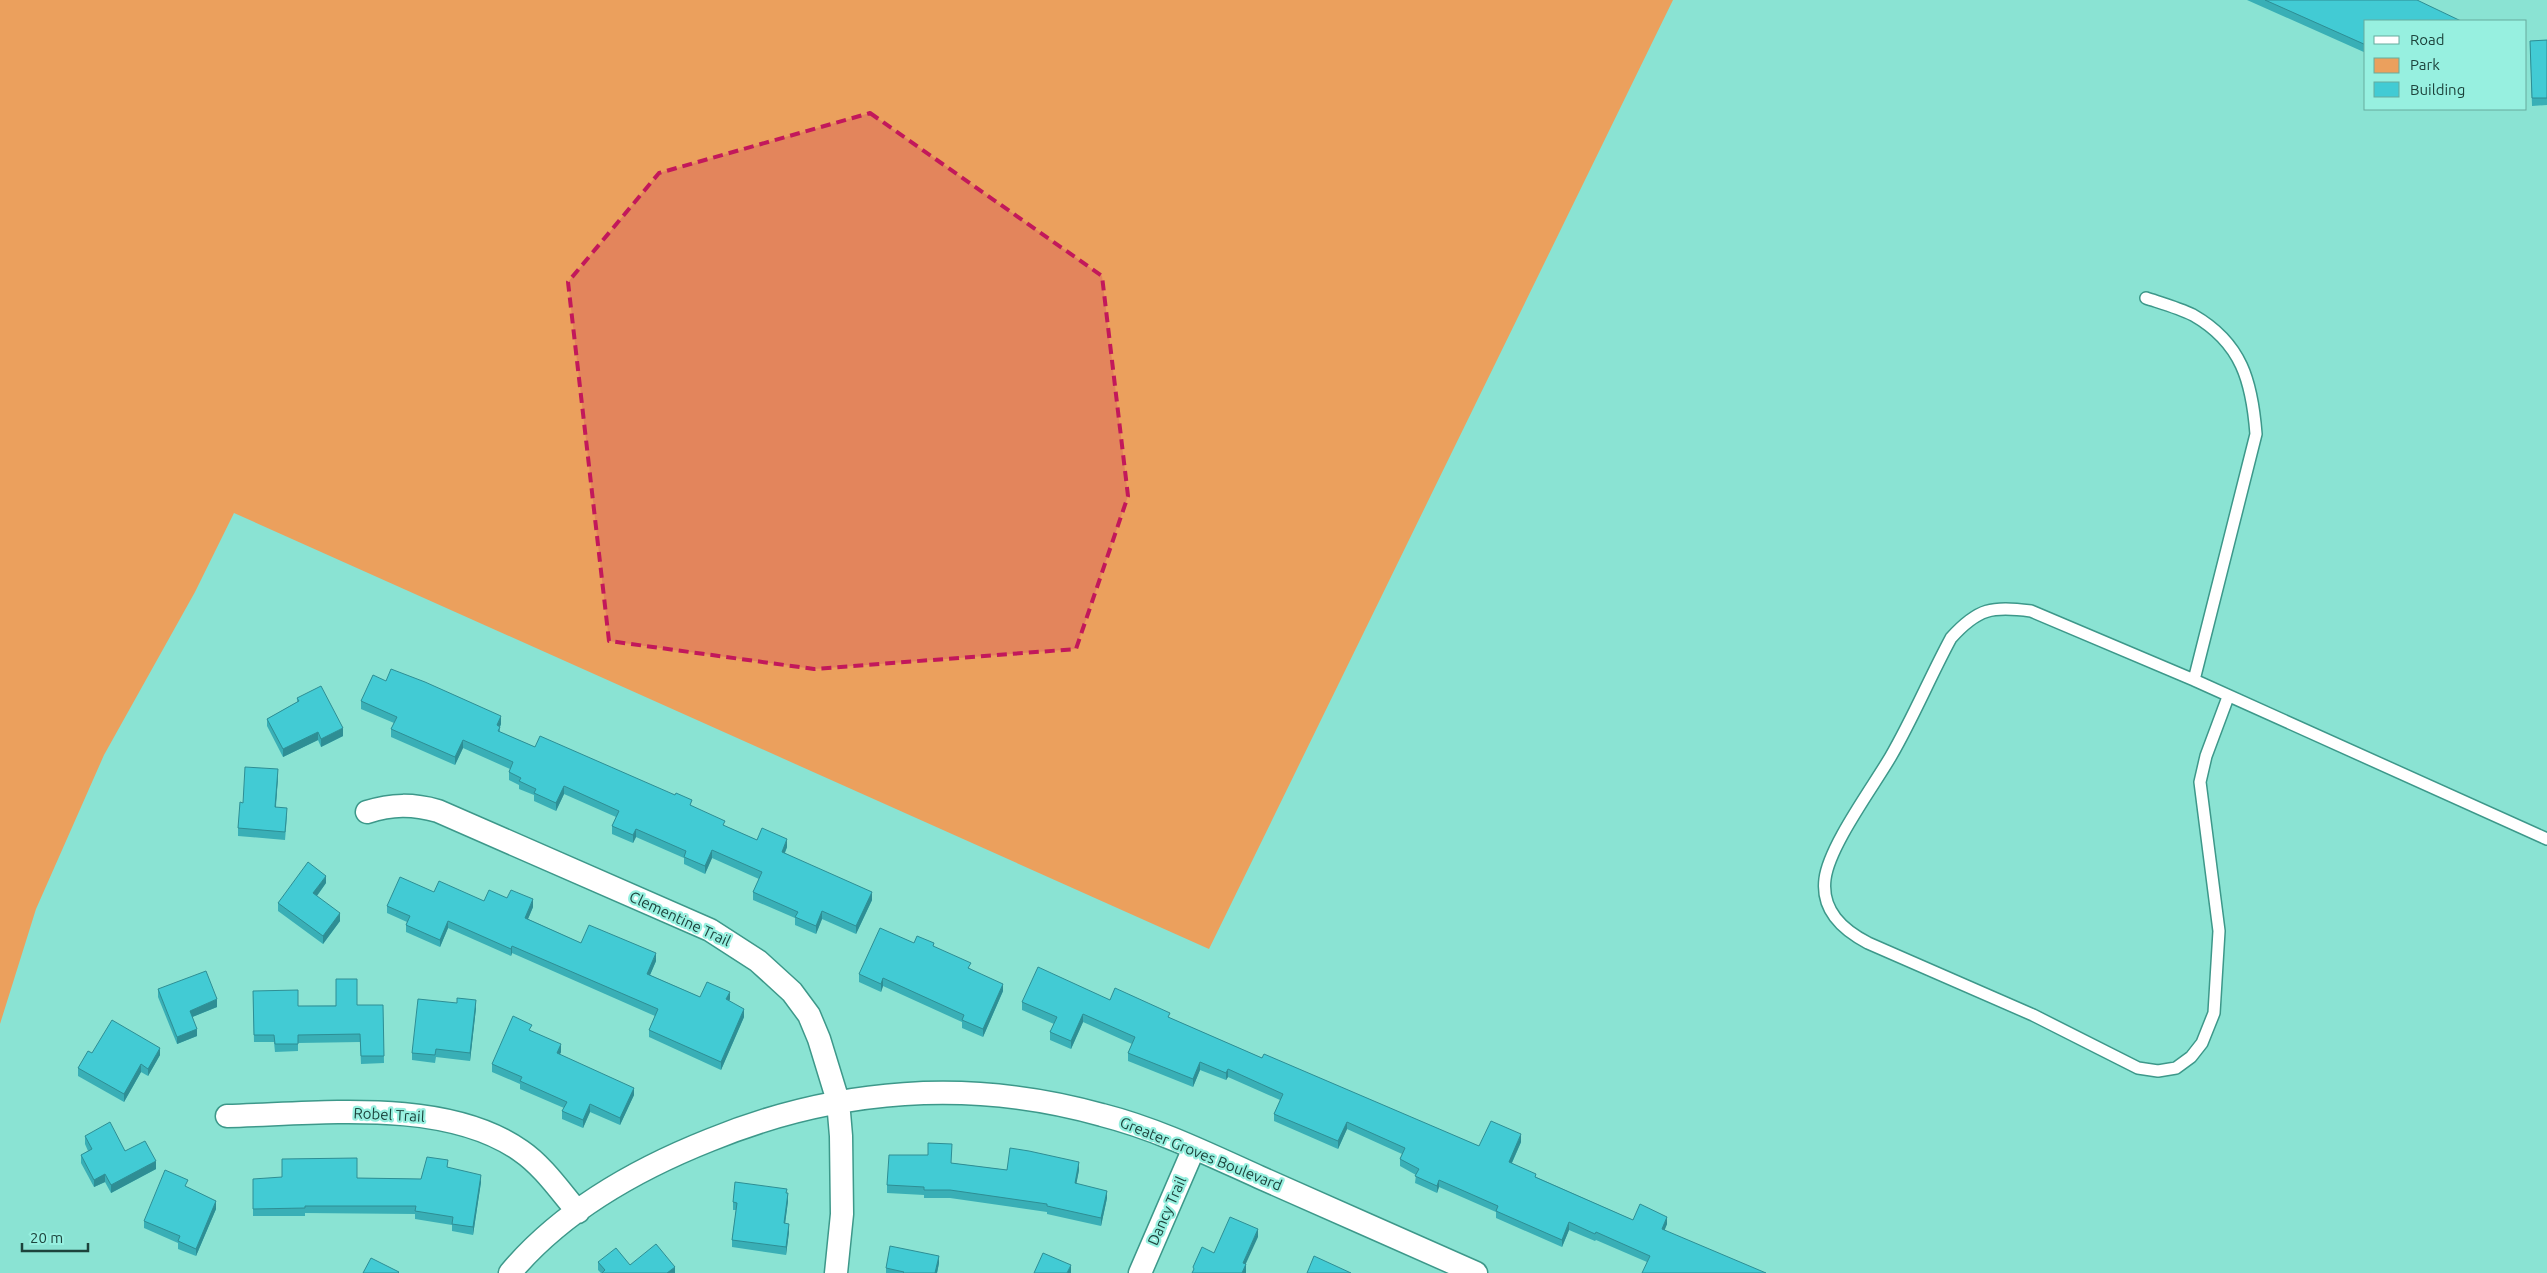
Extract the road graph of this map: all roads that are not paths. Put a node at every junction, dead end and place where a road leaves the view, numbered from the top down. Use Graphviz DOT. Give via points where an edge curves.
graph roads {
  1 [pos="2146,298"];
  2 [pos="2194,680"];
  3 [pos="2228,697"];
  4 [pos="367,812"];
  5 [pos="2547,839"];
  6 [pos="838,1101"];
  7 [pos="227,1116"];
  8 [pos="1194,1148"];
  9 [pos="578,1212"];
  10 [pos="1440,1266"];
  11 [pos="510,1273"];
  12 [pos="836,1273"];
  13 [pos="1140,1273"];
  14 [pos="1476,1273"];
  1 -- 2 [label="lane" via="2192,315 2224,336 2243,365 2254,400 2256,434"];
  2 -- 3 [label="lane"];
  2 -- 3 [label="lane" via="2031,611 2005,607 1984,610 1965,622 1951,638 1892,754 1834,852 1825,880 1826,900 1833,918 1851,934 1868,943 2033,1015 2138,1068 2158,1072 2176,1068 2202,1043 2214,1013 2219,931 2200,782"];
  3 -- 5 [label="lane"];
  4 -- 6 [label="street, Clementine Trail" via="402,806 424,807 726,939 758,961 785,986 808,1015"];
  6 -- 8 [label="street, Greater Groves Boulevard" via="886,1094 938,1092 1021,1098 1102,1114"];
  6 -- 9 [label="street, Greater Groves Boulevard" via="732,1131 683,1151 624,1182"];
  6 -- 12 [label="street, Clementine Trail" via="842,1214"];
  7 -- 9 [label="street, Robel Trail" via="387,1112 456,1122 490,1134 520,1150 538,1165"];
  8 -- 10 [label="street, Greater Groves Boulevard"];
  8 -- 13 [label="street, Dancy Trail"];
  9 -- 11 [label="street, Greater Groves Boulevard" via="540,1242"];
  10 -- 14 [label="street, Greater Groves Boulevard"];
}
